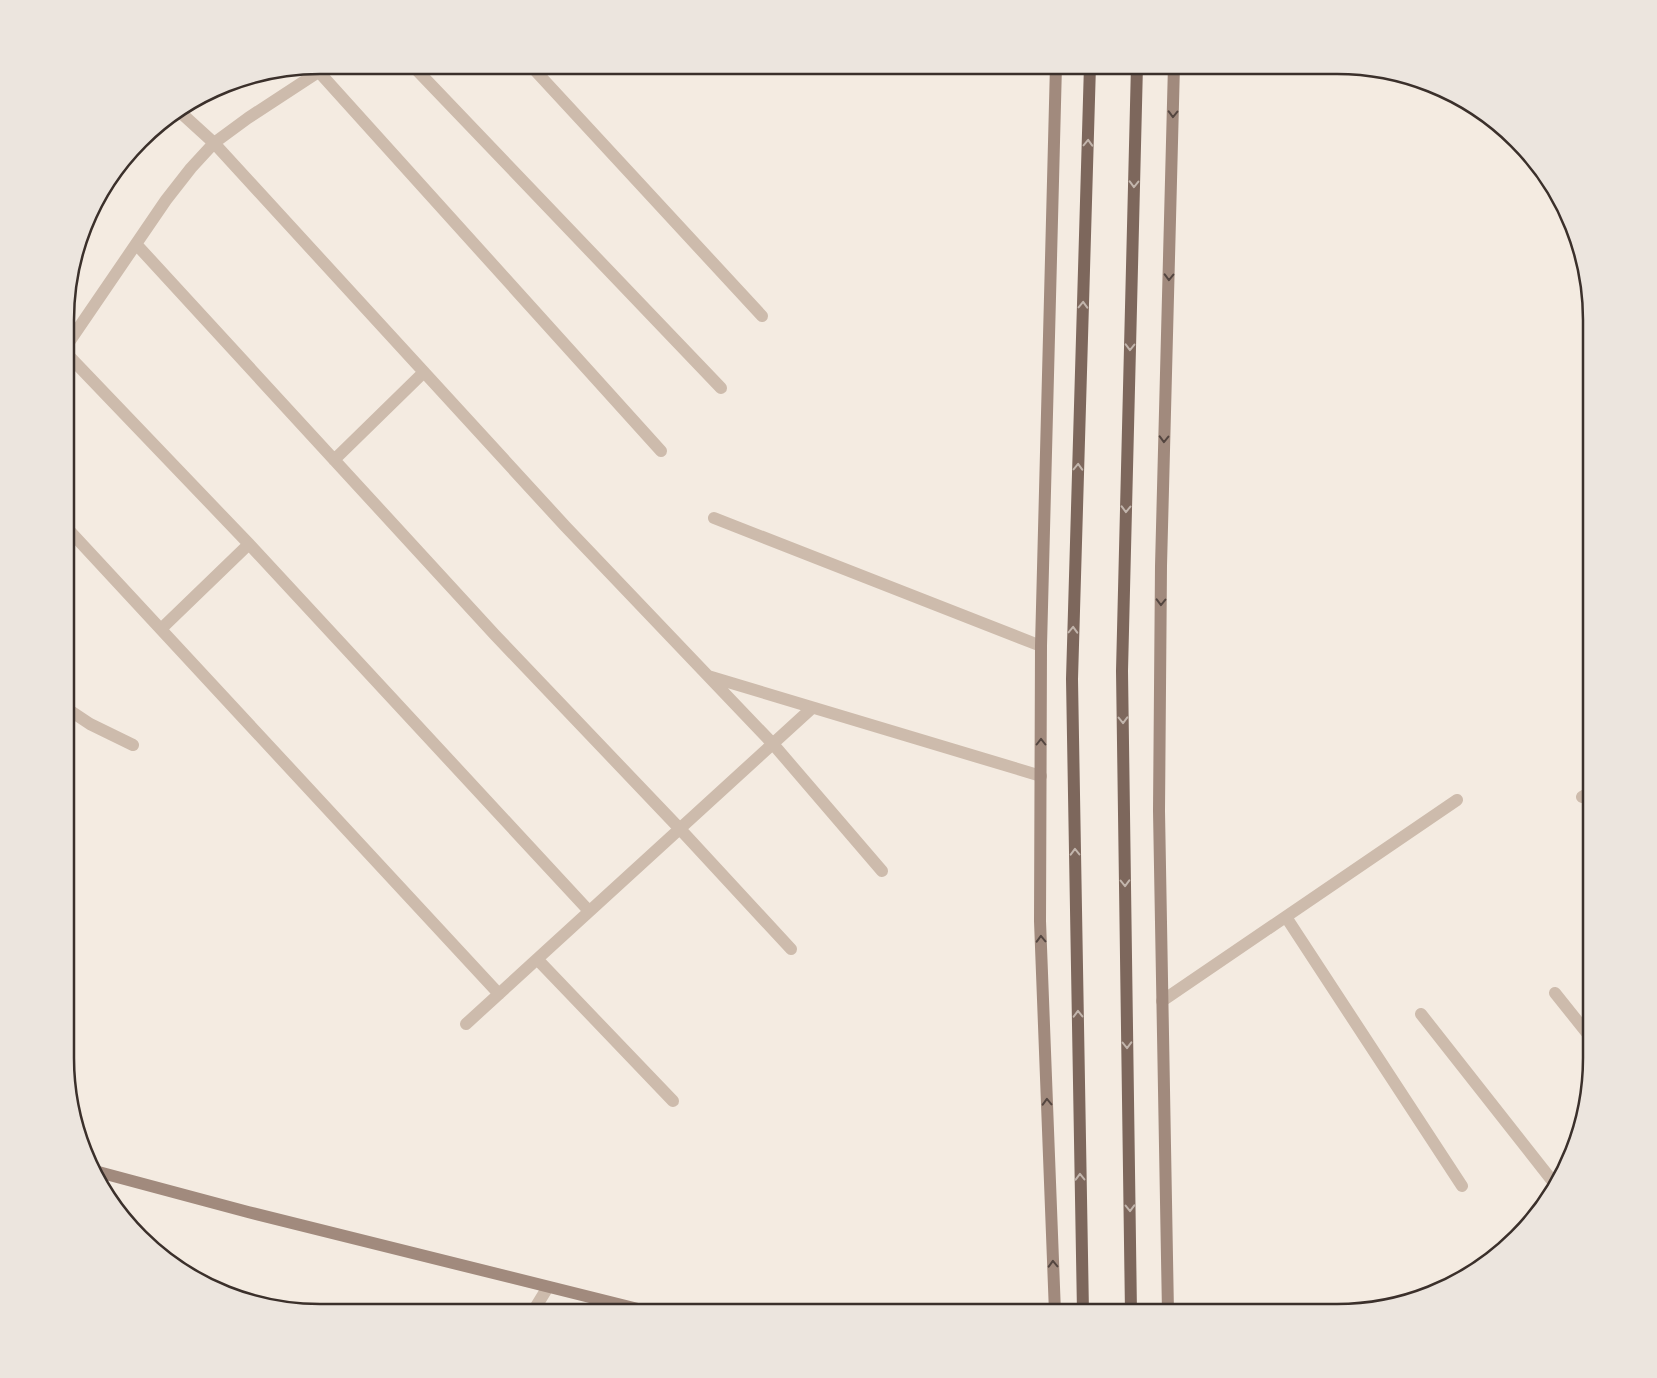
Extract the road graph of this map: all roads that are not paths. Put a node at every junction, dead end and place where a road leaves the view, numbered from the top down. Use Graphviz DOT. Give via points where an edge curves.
graph roads {
  1 [pos="315,74"];
  2 [pos="329,74"];
  3 [pos="421,74"];
  4 [pos="538,74"];
  5 [pos="1056,74"];
  6 [pos="1090,74"];
  7 [pos="1137,74"];
  8 [pos="1174,74"];
  9 [pos="183,115"];
  10 [pos="214,143"];
  11 [pos="136,244"];
  12 [pos="762,316"];
  13 [pos="74,335"];
  14 [pos="74,361"];
  15 [pos="424,372"];
  16 [pos="720,388"];
  17 [pos="661,451"];
  18 [pos="334,460"];
  19 [pos="714,518"];
  20 [pos="74,536"];
  21 [pos="249,544"];
  22 [pos="161,629"];
  23 [pos="1041,646"];
  24 [pos="706,676"];
  25 [pos="812,708"];
  26 [pos="74,713"];
  27 [pos="133,744"];
  28 [pos="773,744"];
  29 [pos="1041,776"];
  30 [pos="1457,800"];
  31 [pos="680,829"];
  32 [pos="882,870"];
  33 [pos="590,911"];
  34 [pos="1286,917"];
  35 [pos="791,949"];
  36 [pos="537,959"];
  37 [pos="498,994"];
  38 [pos="1555,994"];
  39 [pos="1162,1001"];
  40 [pos="1421,1014"];
  41 [pos="466,1024"];
  42 [pos="1583,1027"];
  43 [pos="673,1101"];
  44 [pos="102,1173"];
  45 [pos="1551,1179"];
  46 [pos="1462,1186"];
  47 [pos="548,1287"];
  48 [pos="538,1304"];
  49 [pos="617,1304"];
  50 [pos="1055,1304"];
  51 [pos="1083,1304"];
  52 [pos="1131,1304"];
  53 [pos="1168,1304"];
  1 -- 10 [label="street"];
  2 -- 17 [label="street"];
  3 -- 16 [label="street"];
  4 -- 12 [label="street"];
  5 -- 23 [label="main road"];
  51 -- 6 [label="main road, one-way" via="1072,679"];
  7 -- 52 [label="main road, one-way" via="1122,671"];
  8 -- 39 [label="main road, one-way" via="1161,576 1159,811"];
  9 -- 10 [label="street"];
  10 -- 11 [label="street" via="166,200"];
  10 -- 15 [label="street"];
  11 -- 13 [label="street"];
  11 -- 18 [label="street"];
  14 -- 21 [label="street"];
  15 -- 18 [label="street"];
  15 -- 24 [label="street"];
  18 -- 31 [label="street"];
  19 -- 23 [label="street"];
  20 -- 22 [label="street"];
  21 -- 22 [label="street"];
  21 -- 33 [label="street"];
  22 -- 37 [label="street"];
  29 -- 23 [label="main road, one-way"];
  24 -- 25 [label="street"];
  24 -- 28 [label="street"];
  25 -- 28 [label="street"];
  25 -- 29 [label="street"];
  26 -- 27 [label="street"];
  28 -- 31 [label="street"];
  28 -- 32 [label="street"];
  50 -- 29 [label="main road, one-way" via="1040,921"];
  30 -- 34 [label="street"];
  31 -- 33 [label="street"];
  31 -- 35 [label="street"];
  33 -- 36 [label="street"];
  34 -- 39 [label="street"];
  34 -- 46 [label="street"];
  36 -- 37 [label="street"];
  36 -- 43 [label="street"];
  37 -- 41 [label="street"];
  38 -- 42 [label="street"];
  39 -- 53 [label="main road"];
  40 -- 45 [label="street"];
  44 -- 47 [label="main road"];
  47 -- 48 [label="street"];
  47 -- 49 [label="main road"];
}
